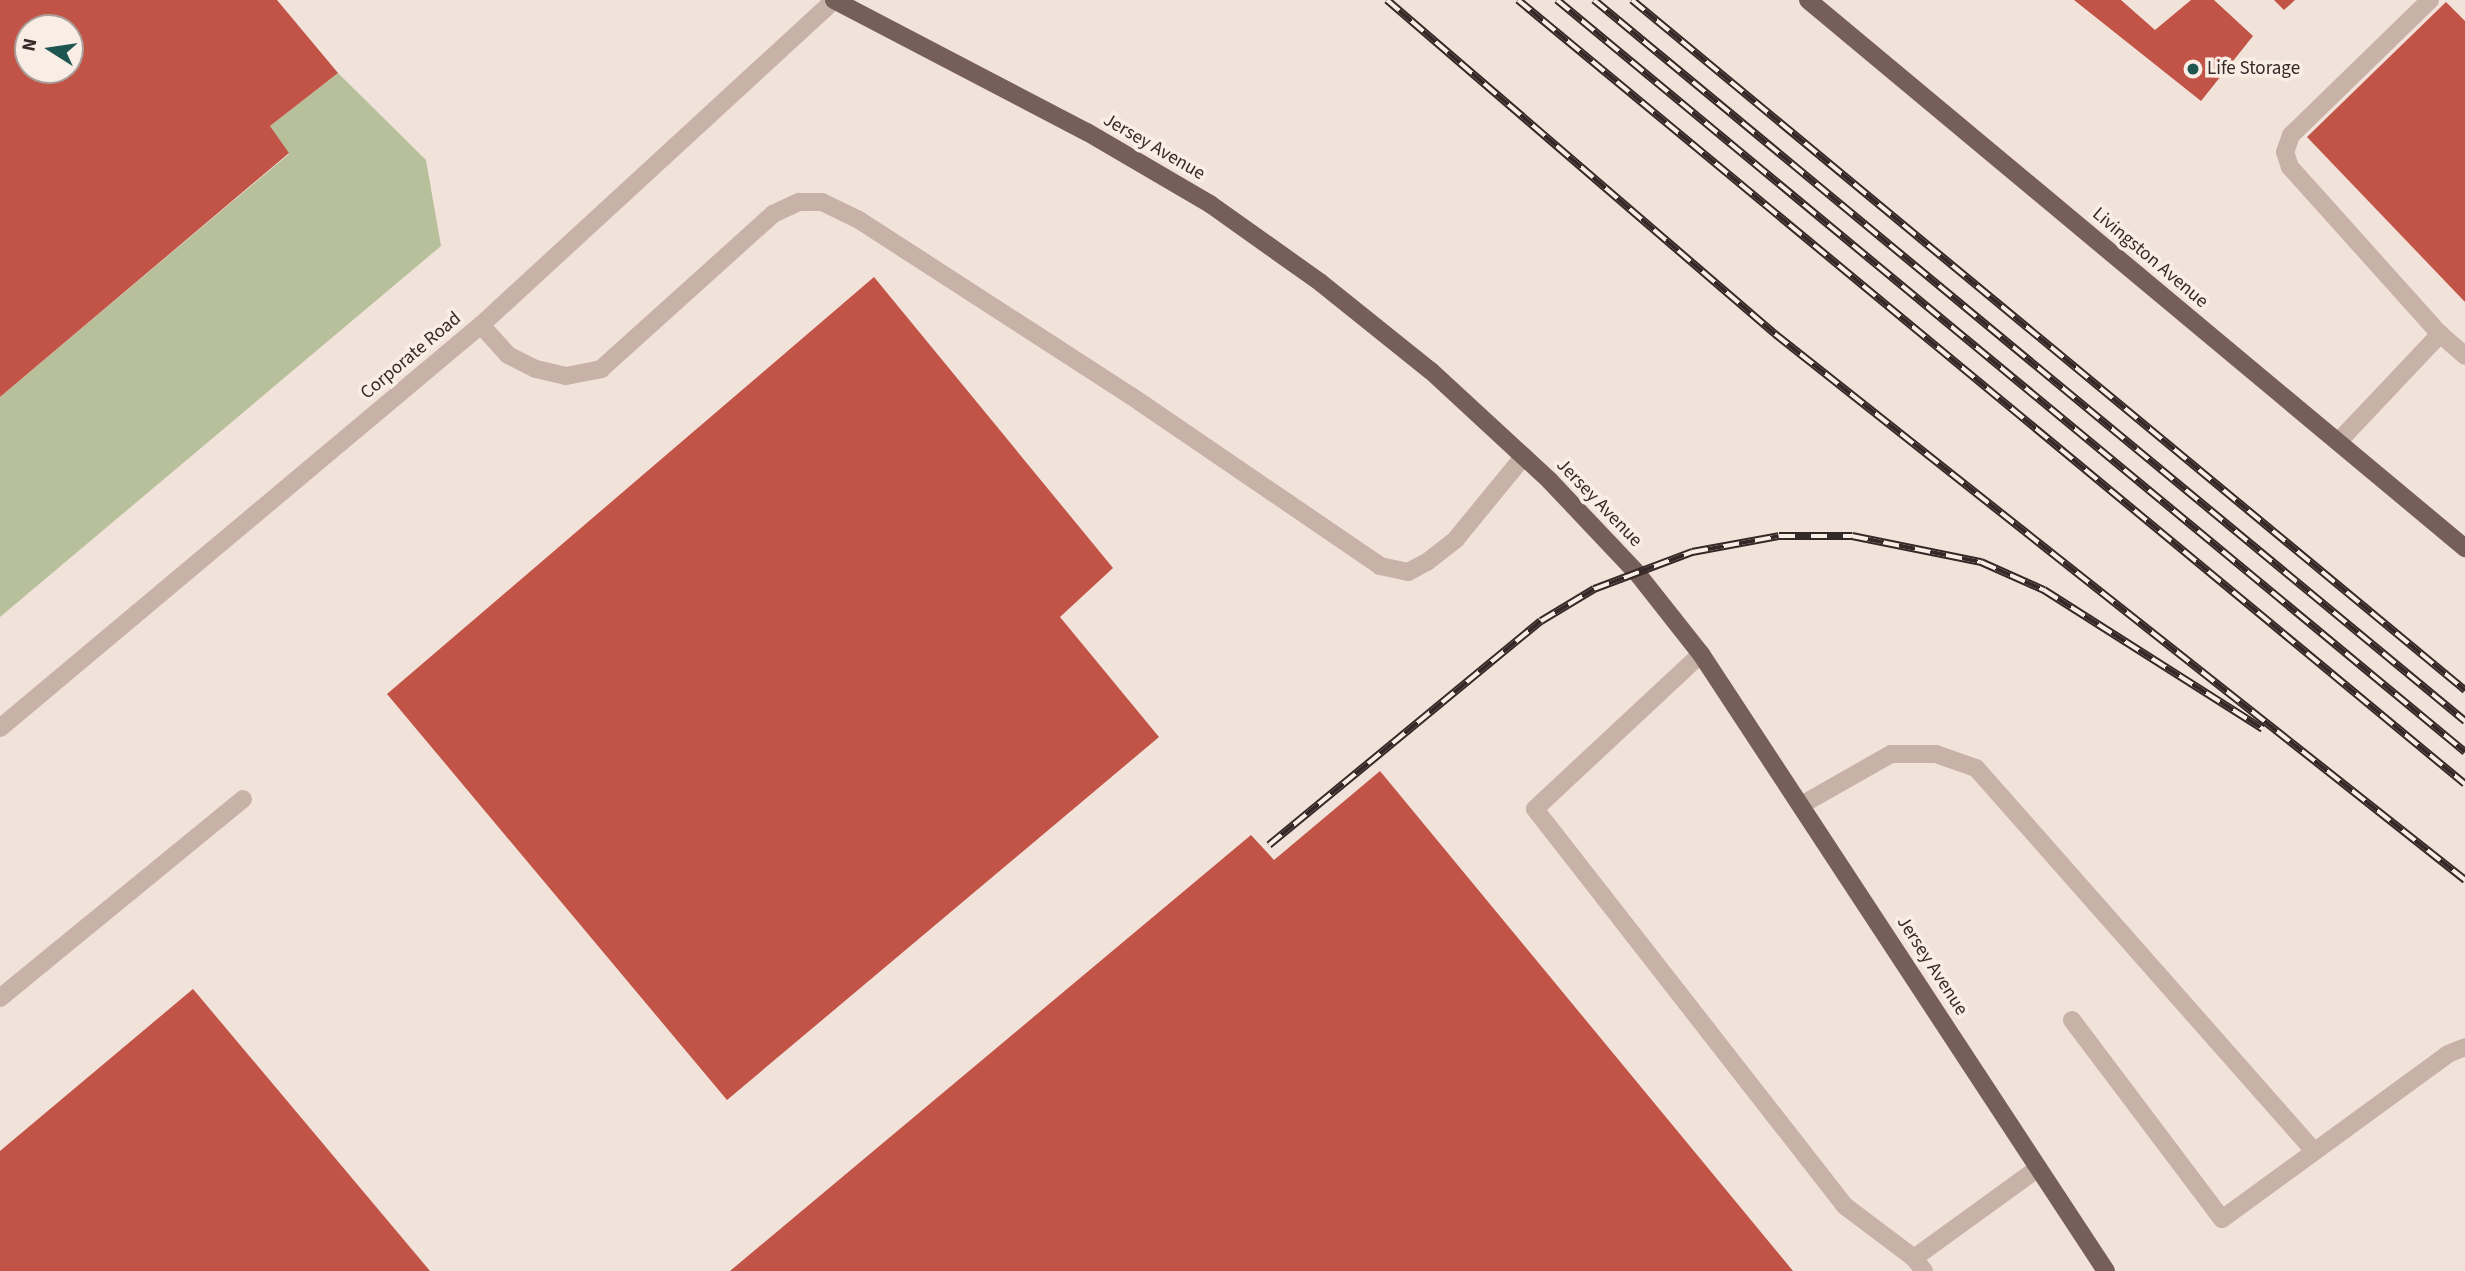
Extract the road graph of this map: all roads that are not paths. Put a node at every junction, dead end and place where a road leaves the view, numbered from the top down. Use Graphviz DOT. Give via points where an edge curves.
graph roads {
  1 [pos="834,0"];
  2 [pos="1808,0"];
  3 [pos="2430,0"];
  4 [pos="481,325"];
  5 [pos="2440,334"];
  6 [pos="2465,356"];
  7 [pos="2338,442"];
  8 [pos="1524,456"];
  9 [pos="2465,548"];
  10 [pos="1701,654"];
  11 [pos="0,728"];
  12 [pos="243,799"];
  13 [pos="1803,804"];
  14 [pos="0,998"];
  15 [pos="2072,1020"];
  16 [pos="2465,1047"];
  17 [pos="2314,1151"];
  18 [pos="2037,1169"];
  19 [pos="1919,1264"];
  20 [pos="2106,1271"];
  1 -- 4 [label="street, Corporate Road"];
  1 -- 8 [label="main road, Jersey Avenue" via="1087,132 1210,204 1381,329 1476,408"];
  2 -- 7 [label="main road, Livingston Avenue"];
  3 -- 5 [label="street" via="2291,135 2285,152 2290,167"];
  4 -- 8 [label="street" via="508,355 536,369 566,376 601,369 773,214 799,202 822,202 859,220 1140,402 1380,566 1408,572 1427,562 1456,539"];
  4 -- 11 [label="street, Corporate Road"];
  5 -- 6 [label="street"];
  5 -- 7 [label="street"];
  7 -- 9 [label="main road, Livingston Avenue"];
  8 -- 10 [label="main road, Jersey Avenue" via="1637,573"];
  10 -- 13 [label="main road, Jersey Avenue"];
  10 -- 19 [label="street" via="1535,809 1845,1206"];
  12 -- 14 [label="street"];
  13 -- 17 [label="street" via="1891,754 1936,754 1976,768"];
  13 -- 18 [label="main road, Jersey Avenue"];
  15 -- 17 [label="street" via="2222,1219"];
  16 -- 17 [label="street" via="2448,1054"];
  18 -- 19 [label="street"];
  18 -- 20 [label="main road, Jersey Avenue"];
}
